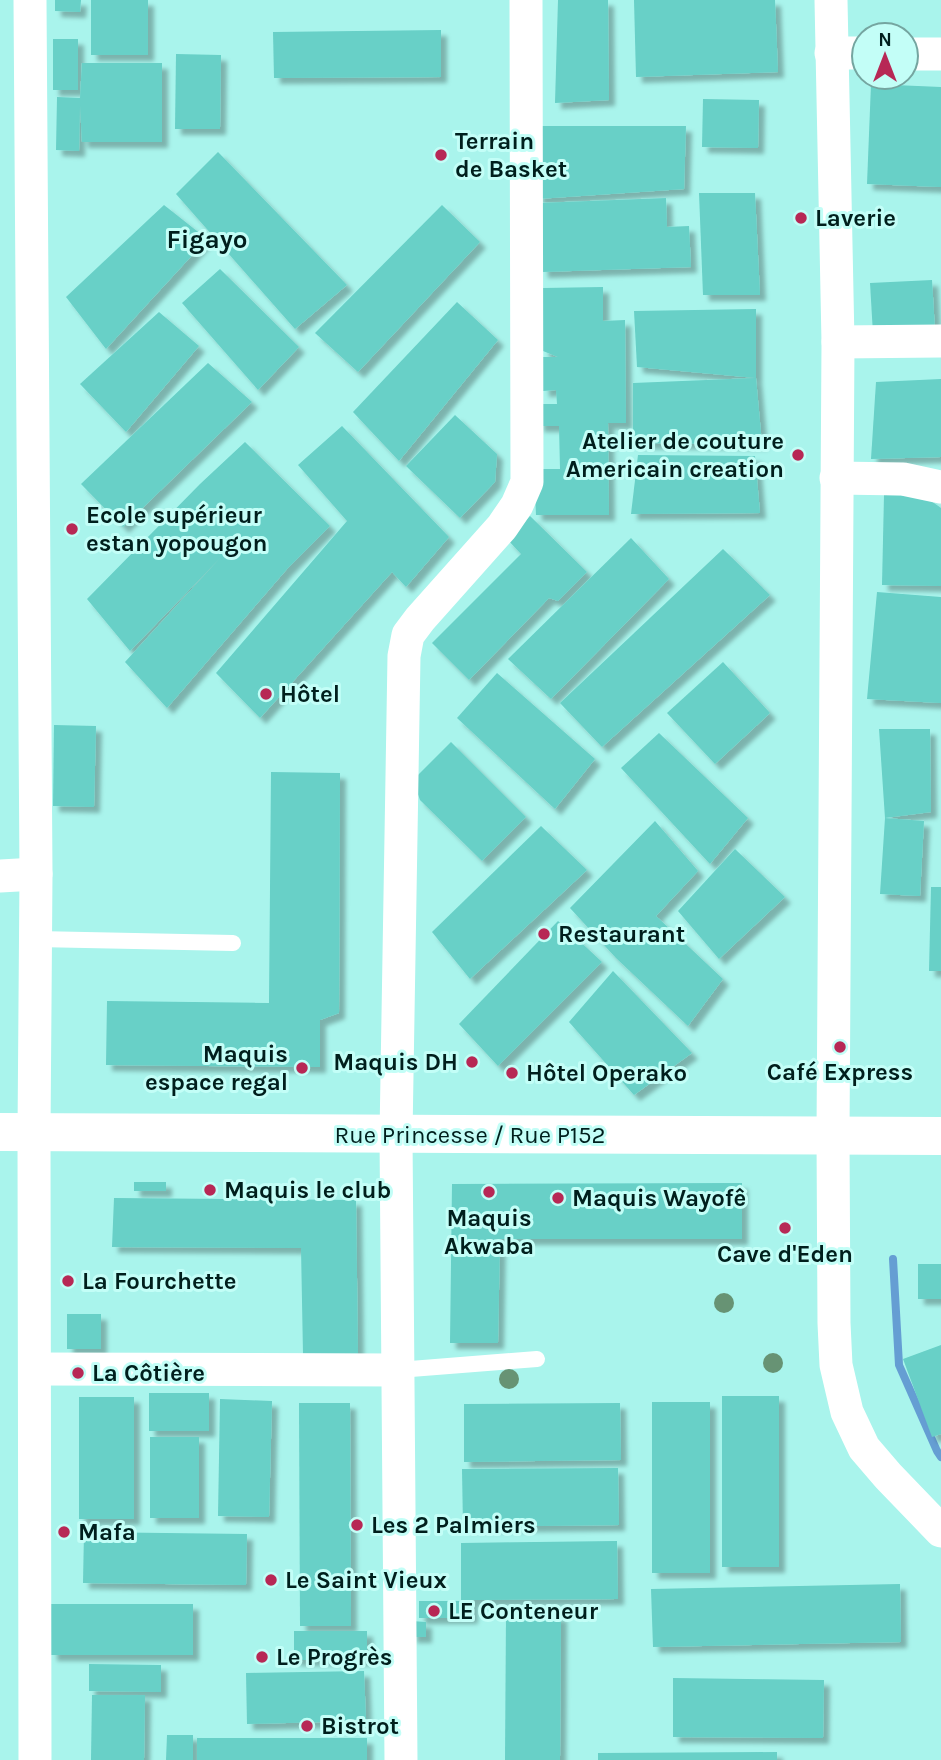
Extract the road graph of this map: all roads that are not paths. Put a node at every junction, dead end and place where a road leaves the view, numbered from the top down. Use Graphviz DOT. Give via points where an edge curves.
graph roads {
  1 [pos="30,0"];
  2 [pos="526,0"];
  3 [pos="831,0"];
  4 [pos="831,53"];
  5 [pos="850,53"];
  6 [pos="920,54"];
  7 [pos="941,54"];
  8 [pos="941,341"];
  9 [pos="838,342"];
  10 [pos="836,478"];
  11 [pos="941,487"];
  12 [pos="36,874"];
  13 [pos="0,876"];
  14 [pos="36,939"];
  15 [pos="233,943"];
  16 [pos="17,1133"];
  17 [pos="396,1135"];
  18 [pos="833,1136"];
  19 [pos="941,1136"];
  20 [pos="537,1359"];
  21 [pos="35,1369"];
  22 [pos="398,1370"];
  23 [pos="941,1531"];
  24 [pos="35,1760"];
  25 [pos="401,1760"];
  1 -- 12 [label="street"];
  2 -- 17 [label="street" via="527,482 502,527 408,635"];
  3 -- 4 [label="street"];
  4 -- 5 [label="street"];
  4 -- 9 [label="street"];
  6 -- 7 [label="street"];
  8 -- 9 [label="street"];
  9 -- 10 [label="street"];
  10 -- 11 [label="street" via="902,479"];
  10 -- 18 [label="street"];
  12 -- 13 [label="street"];
  12 -- 14 [label="street"];
  14 -- 15 [label="lane"];
  14 -- 16 [label="street"];
  16 -- 17 [label="street, Rue Princesse / Rue P152"];
  16 -- 21 [label="street"];
  17 -- 18 [label="street, Rue Princesse / Rue P152"];
  17 -- 22 [label="street"];
  18 -- 19 [label="street, Rue Princesse / Rue P152"];
  18 -- 23 [label="street" via="836,1365 847,1412 864,1448"];
  20 -- 22 [label="lane"];
  21 -- 22 [label="street"];
  21 -- 24 [label="street"];
  22 -- 25 [label="street"];
}
